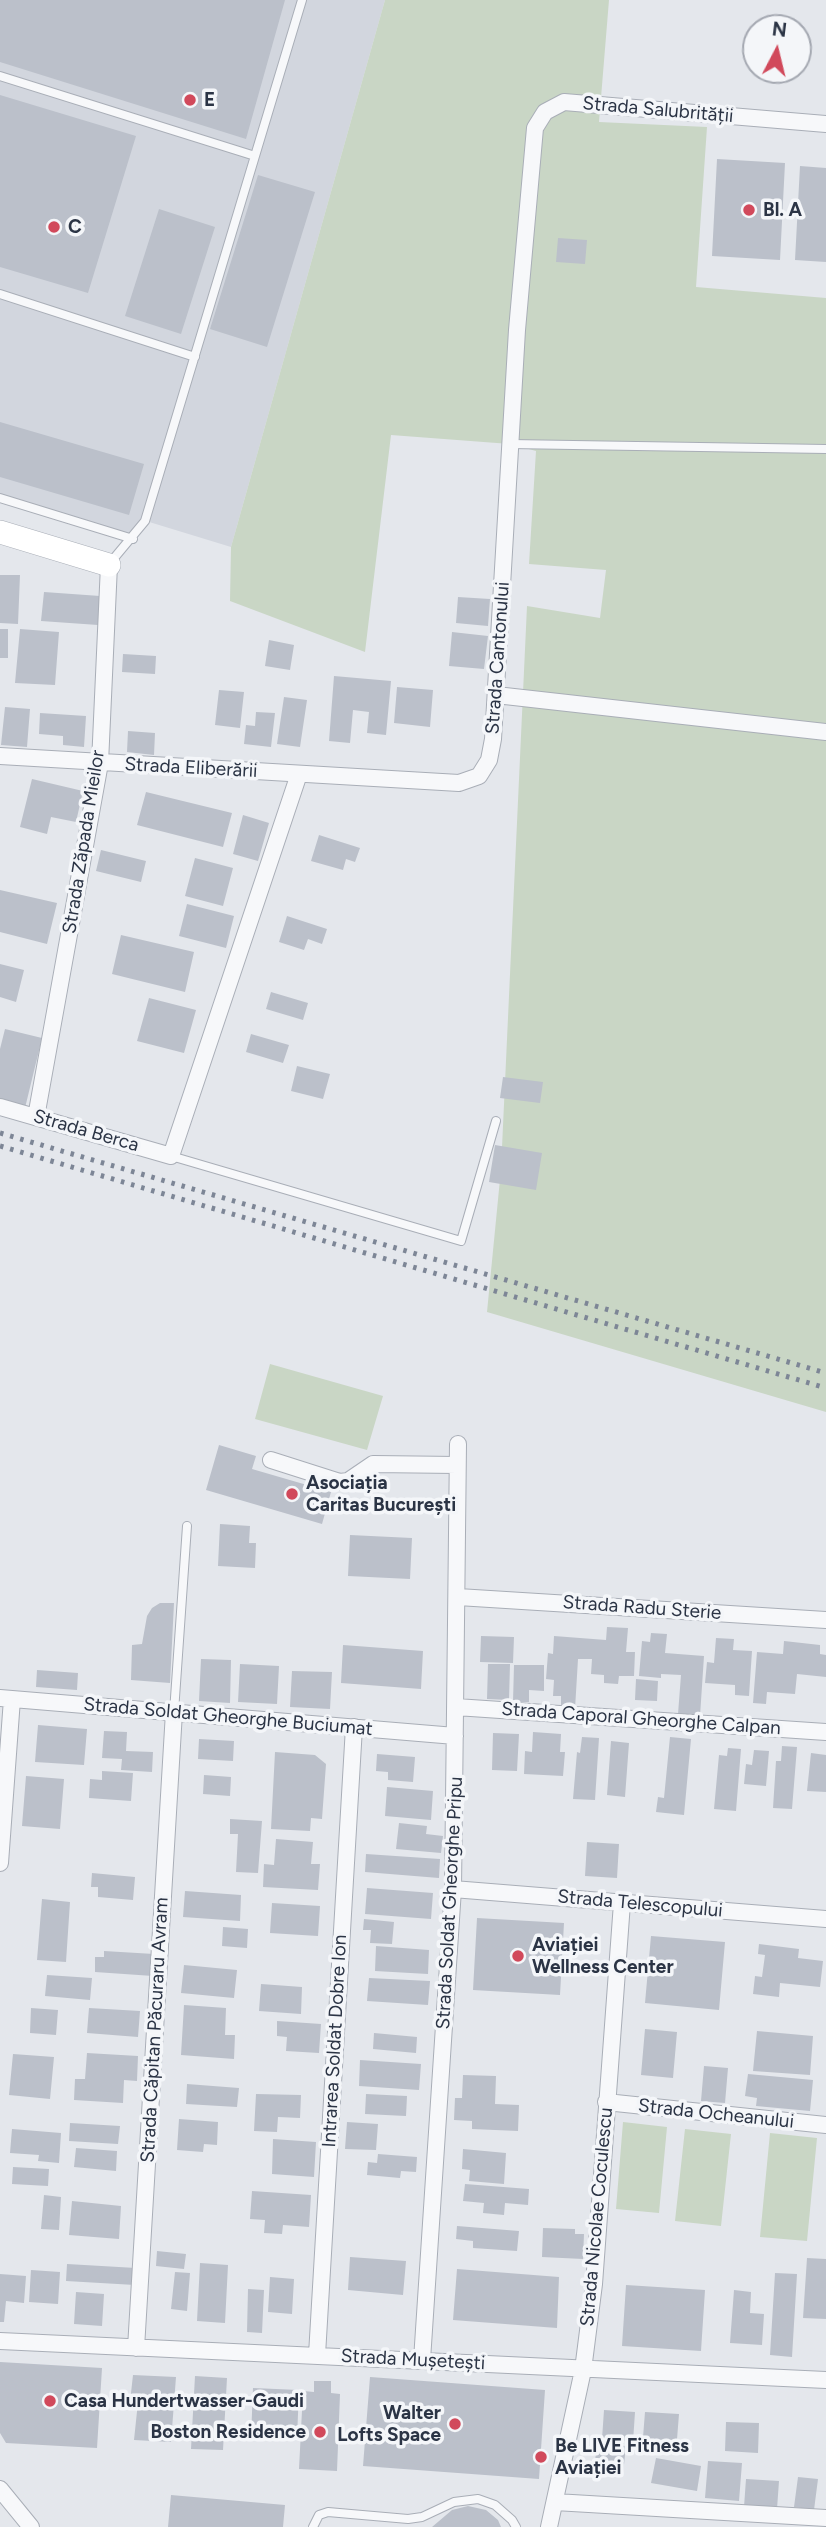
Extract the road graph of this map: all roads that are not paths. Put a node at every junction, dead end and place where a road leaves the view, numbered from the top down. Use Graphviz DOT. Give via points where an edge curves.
graph roads {
  1 [pos="302,0"];
  2 [pos="0,76"];
  3 [pos="826,124"];
  4 [pos="255,156"];
  5 [pos="531,163"];
  6 [pos="0,294"];
  7 [pos="195,356"];
  8 [pos="510,444"];
  9 [pos="826,449"];
  10 [pos="0,498"];
  11 [pos="0,532"];
  12 [pos="133,539"];
  13 [pos="109,565"];
  14 [pos="496,695"];
  15 [pos="826,732"];
  16 [pos="0,756"];
  17 [pos="100,763"];
  18 [pos="299,774"];
  19 [pos="0,1107"];
  20 [pos="36,1117"];
  21 [pos="496,1121"];
  22 [pos="171,1156"];
  23 [pos="457,1444"];
  24 [pos="271,1460"];
  25 [pos="457,1465"];
  26 [pos="187,1526"];
  27 [pos="458,1597"];
  28 [pos="826,1620"];
  29 [pos="6,1698"];
  30 [pos="456,1707"];
  31 [pos="174,1712"];
  32 [pos="354,1727"];
  33 [pos="826,1732"];
  34 [pos="455,1735"];
  35 [pos="0,1863"];
  36 [pos="453,1889"];
  37 [pos="622,1903"];
  38 [pos="826,1919"];
  39 [pos="606,2102"];
  40 [pos="826,2126"];
  41 [pos="0,2341"];
  42 [pos="136,2348"];
  43 [pos="317,2355"];
  44 [pos="422,2360"];
  45 [pos="583,2370"];
  46 [pos="826,2380"];
  47 [pos="0,2490"];
  48 [pos="555,2502"];
  49 [pos="826,2518"];
  50 [pos="31,2527"];
  51 [pos="313,2527"];
  52 [pos="516,2527"];
  53 [pos="549,2527"];
  1 -- 4 [label="lane"];
  2 -- 4 [label="lane"];
  3 -- 5 [label="street, Strada Salubrității" via="564,102 545,112 535,128"];
  4 -- 7 [label="lane"];
  5 -- 8 [label="street, Strada Cantonului"];
  6 -- 7 [label="lane"];
  7 -- 12 [label="lane" via="145,521"];
  8 -- 9 [label="lane"];
  8 -- 14 [label="street, Strada Cantonului"];
  10 -- 12 [label="lane"];
  11 -- 13 [label="street"];
  12 -- 13 [label="lane"];
  13 -- 17 [label="street, Strada Zăpada Mieilor"];
  14 -- 15 [label="street"];
  14 -- 18 [label="street, Strada Cantonului" via="489,760 479,776 459,783"];
  16 -- 17 [label="street, Strada Eliberării"];
  17 -- 18 [label="street, Strada Eliberării"];
  17 -- 20 [label="street, Strada Zăpada Mieilor"];
  18 -- 22 [label="street"];
  19 -- 20 [label="street, Strada Berca"];
  20 -- 22 [label="street, Strada Berca"];
  21 -- 22 [label="lane" via="461,1241"];
  23 -- 25 [label="street, Strada Soldat Gheorghe Pripu"];
  24 -- 25 [label="street" via="340,1482 373,1464"];
  25 -- 27 [label="street, Strada Soldat Gheorghe Pripu"];
  26 -- 31 [label="lane"];
  27 -- 28 [label="street, Strada Radu Sterie"];
  27 -- 30 [label="street, Strada Soldat Gheorghe Pripu"];
  29 -- 31 [label="street, Strada Soldat Gheorghe Buciumat"];
  29 -- 35 [label="street"];
  30 -- 33 [label="street, Strada Caporal Gheorghe Calpan"];
  30 -- 34 [label="street, Strada Soldat Gheorghe Pripu"];
  31 -- 32 [label="street, Strada Soldat Gheorghe Buciumat"];
  31 -- 42 [label="street, Strada Căpitan Păcuraru Avram"];
  32 -- 34 [label="street, Strada Soldat Gheorghe Buciumat"];
  32 -- 43 [label="street, Intrarea Soldat Dobre Ion"];
  34 -- 36 [label="street, Strada Soldat Gheorghe Pripu"];
  36 -- 37 [label="street, Strada Telescopului"];
  36 -- 44 [label="street, Strada Soldat Gheorghe Pripu"];
  37 -- 38 [label="street, Strada Telescopului"];
  37 -- 39 [label="street, Strada Nicolae Coculescu"];
  39 -- 40 [label="street, Strada Ocheanului"];
  39 -- 45 [label="street, Strada Nicolae Coculescu" via="594,2284"];
  41 -- 42 [label="street, Strada Mușetești"];
  42 -- 43 [label="street, Strada Mușetești"];
  43 -- 44 [label="street, Strada Mușetești"];
  44 -- 45 [label="street, Strada Mușetești"];
  45 -- 46 [label="street, Strada Mușetești"];
  45 -- 48 [label="street, Strada Nicolae Coculescu"];
  47 -- 50 [label="street"];
  48 -- 49 [label="street"];
  48 -- 53 [label="street, Strada Nicolae Coculescu"];
  51 -- 52 [label="lane" via="319,2515 328,2512 408,2519 454,2502 478,2499 495,2505"];
}
